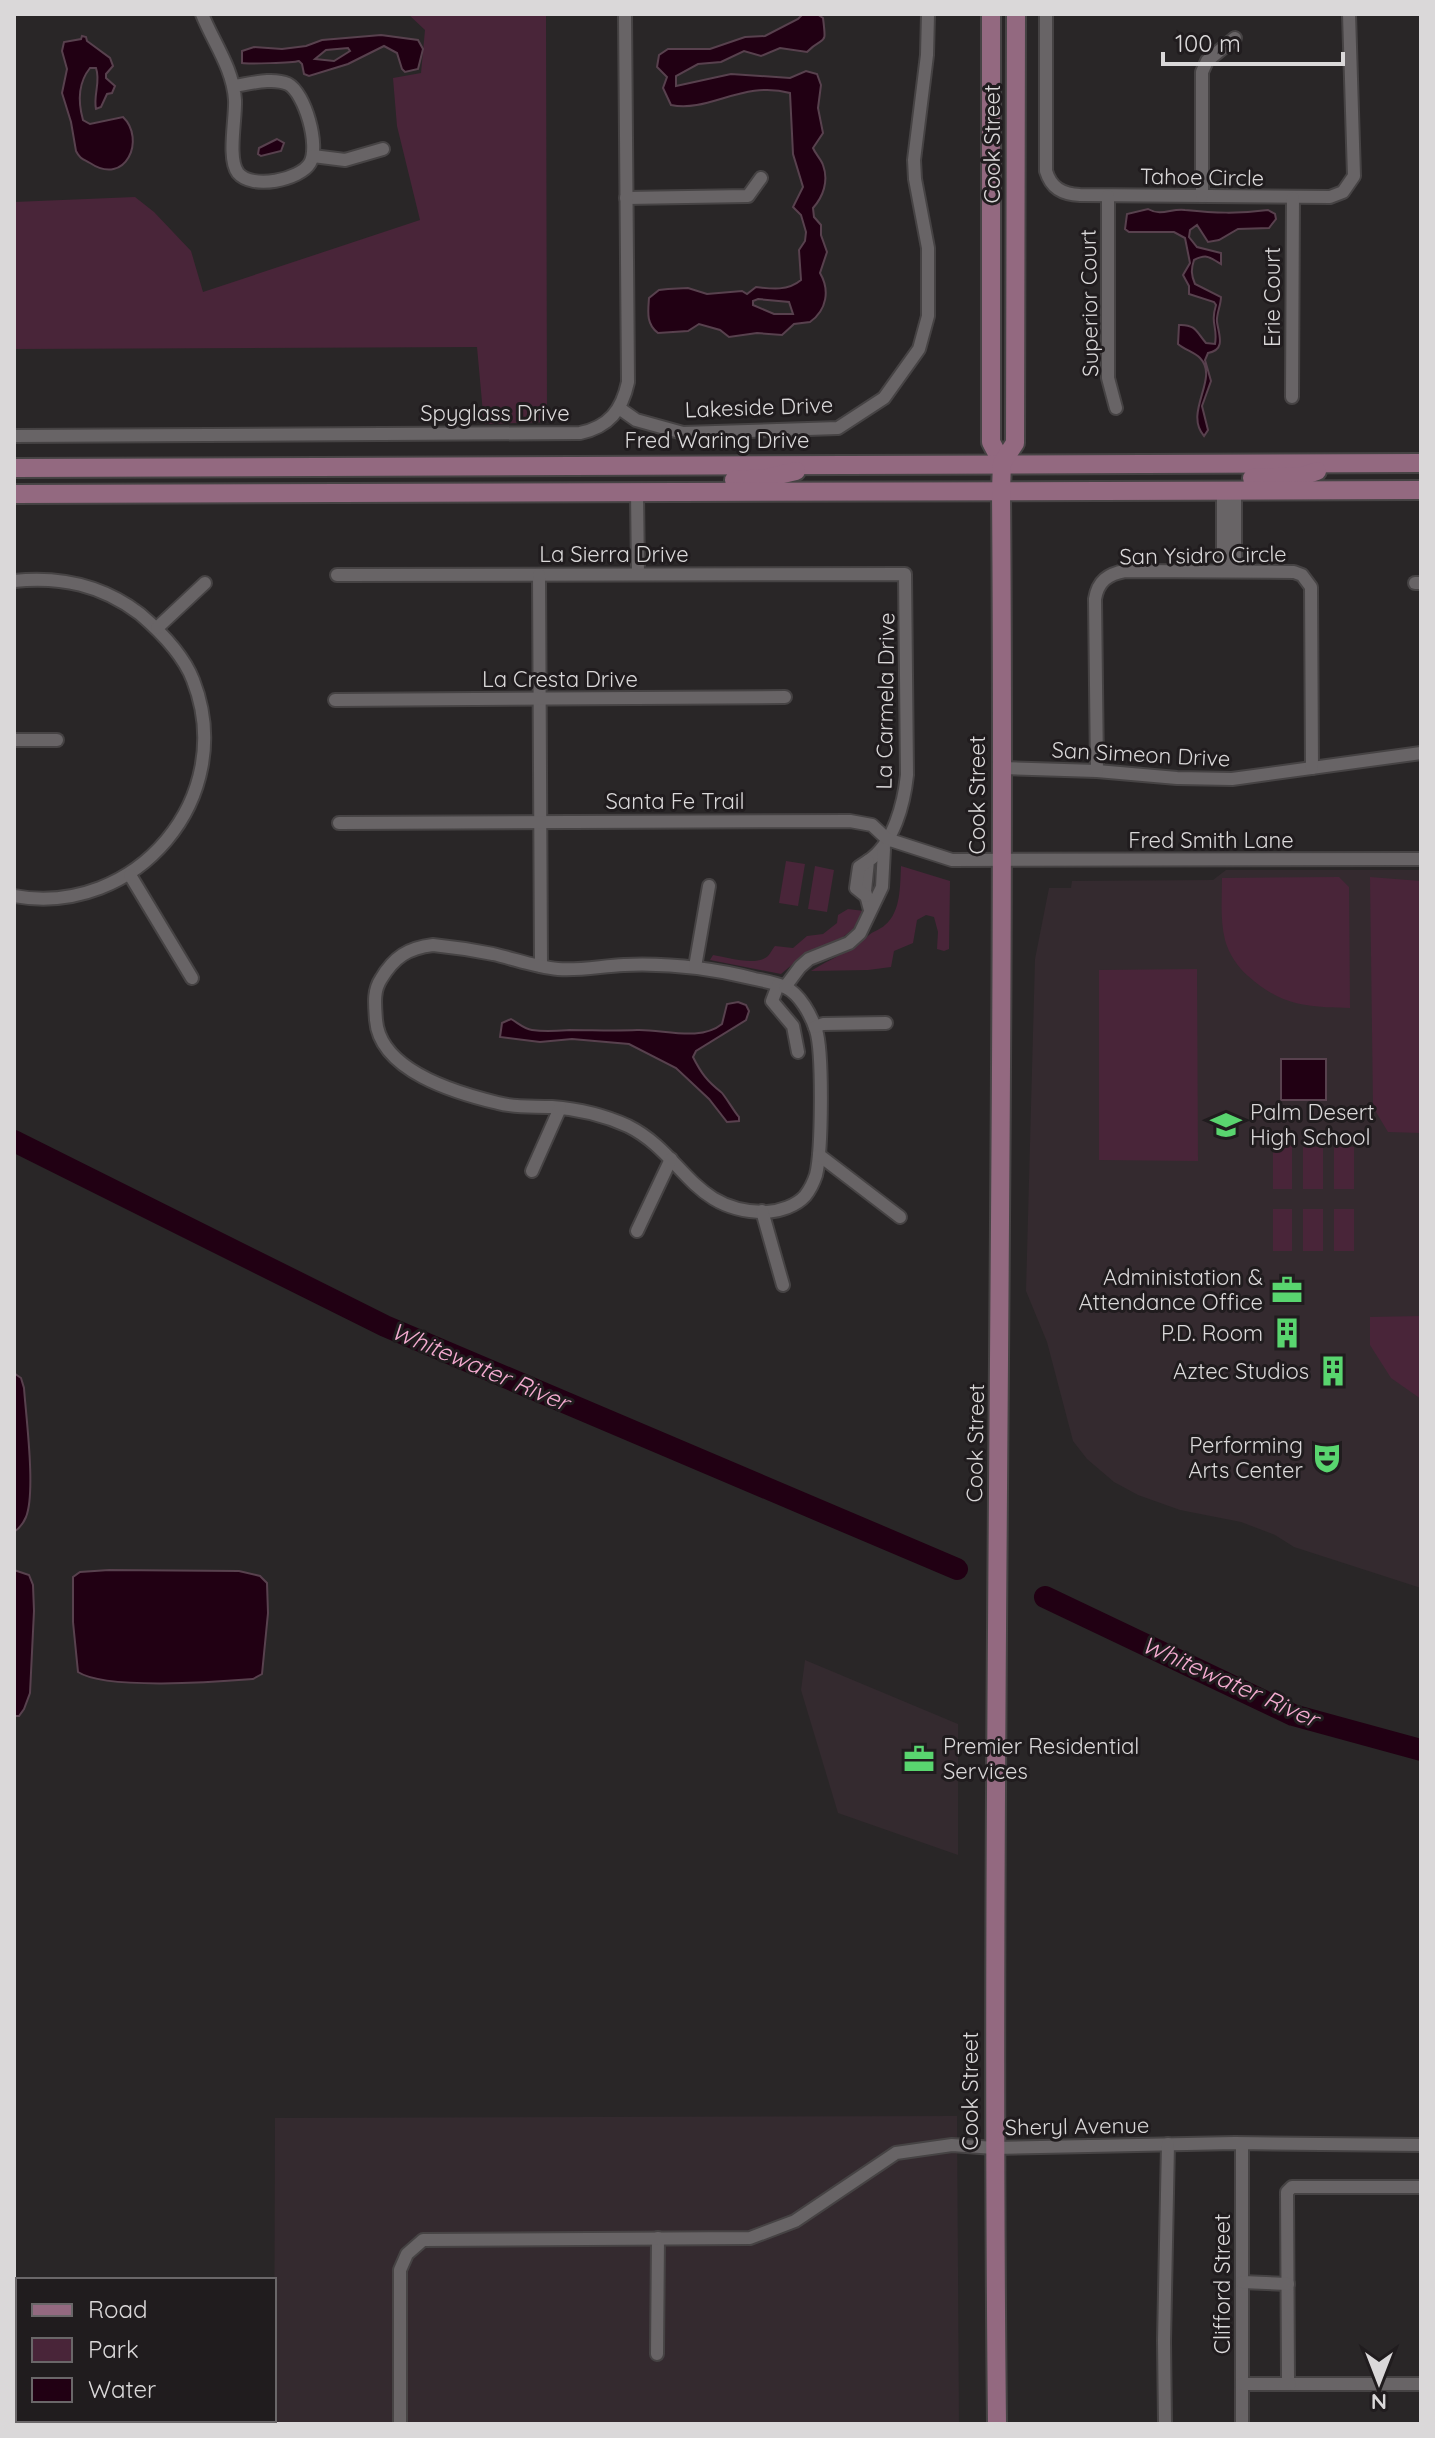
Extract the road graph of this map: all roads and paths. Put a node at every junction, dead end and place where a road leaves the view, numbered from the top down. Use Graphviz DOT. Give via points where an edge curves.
graph roads {
  1 [pos="202,14"];
  2 [pos="625,14"];
  3 [pos="928,14"];
  4 [pos="991,14"];
  5 [pos="1016,14"];
  6 [pos="1046,14"];
  7 [pos="1349,14"];
  8 [pos="1235,38"];
  9 [pos="233,86"];
  10 [pos="383,149"];
  11 [pos="313,156"];
  12 [pos="761,178"];
  13 [pos="1108,196"];
  14 [pos="1202,196"];
  15 [pos="626,198"];
  16 [pos="1293,198"];
  17 [pos="1292,397"];
  18 [pos="619,408"];
  19 [pos="1116,408"];
  20 [pos="14,436"];
  21 [pos="830,463"];
  22 [pos="1002,463"];
  23 [pos="1421,463"];
  24 [pos="1343,464"];
  25 [pos="14,468"];
  26 [pos="60,468"];
  27 [pos="14,477"];
  28 [pos="1421,478"];
  29 [pos="1001,490"];
  30 [pos="1229,490"];
  31 [pos="1375,490"];
  32 [pos="1421,490"];
  33 [pos="637,492"];
  34 [pos="14,494"];
  35 [pos="1229,570"];
  36 [pos="891,573"];
  37 [pos="638,574"];
  38 [pos="337,575"];
  39 [pos="539,575"];
  40 [pos="14,581"];
  41 [pos="205,583"];
  42 [pos="157,628"];
  43 [pos="785,697"];
  44 [pos="539,699"];
  45 [pos="335,700"];
  46 [pos="14,740"];
  47 [pos="57,740"];
  48 [pos="1421,753"];
  49 [pos="1002,768"];
  50 [pos="1312,768"];
  51 [pos="1097,771"];
  52 [pos="540,821"];
  53 [pos="339,823"];
  54 [pos="887,839"];
  55 [pos="1421,859"];
  56 [pos="1001,861"];
  57 [pos="130,875"];
  58 [pos="709,886"];
  59 [pos="14,896"];
  60 [pos="870,910"];
  61 [pos="541,966"];
  62 [pos="695,967"];
  63 [pos="192,978"];
  64 [pos="782,986"];
  65 [pos="886,1023"];
  66 [pos="815,1027"];
  67 [pos="798,1052"];
  68 [pos="560,1108"];
  69 [pos="819,1155"];
  70 [pos="671,1159"];
  71 [pos="532,1171"];
  72 [pos="762,1211"];
  73 [pos="900,1217"];
  74 [pos="637,1231"];
  75 [pos="783,1285"];
  76 [pos="1168,2144"];
  77 [pos="1242,2144"];
  78 [pos="1421,2145"];
  79 [pos="994,2148"];
  80 [pos="1421,2187"];
  81 [pos="658,2238"];
  82 [pos="1242,2282"];
  83 [pos="1288,2284"];
  84 [pos="657,2354"];
  85 [pos="1242,2384"];
  86 [pos="1290,2384"];
  87 [pos="1421,2384"];
  88 [pos="400,2424"];
  89 [pos="997,2424"];
  90 [pos="1165,2424"];
  91 [pos="1242,2424"];
  1 -- 9 [label="street"];
  2 -- 15 [label="street"];
  3 -- 18 [label="street, Lakeside Drive" via="914,160 928,248 928,316 919,349 884,398 838,428 683,433 636,420"];
  4 -- 22 [label="main road, Cook Street" via="991,442"];
  5 -- 22 [label="main road, Cook Street" via="1015,443"];
  6 -- 13 [label="street, Tahoe Circle" via="1048,178 1062,192"];
  7 -- 16 [label="street, Tahoe Circle" via="1354,176 1337,195"];
  8 -- 14 [label="street" via="1207,61 1202,72"];
  9 -- 11 [label="street" via="277,82 292,87 312,132"];
  9 -- 11 [label="street" via="234,166 246,180 268,182 304,170"];
  10 -- 11 [label="street" via="345,160"];
  12 -- 15 [label="street" via="748,196"];
  13 -- 14 [label="street, Tahoe Circle"];
  13 -- 19 [label="street, Superior Court" via="1108,378"];
  14 -- 16 [label="street, Tahoe Circle"];
  15 -- 18 [label="street" via="628,382"];
  16 -- 17 [label="street, Erie Court"];
  18 -- 20 [label="street, Spyglass Drive" via="608,423 580,433"];
  21 -- 22 [label="main road, Fred Waring Drive"];
  21 -- 26 [label="main road, Fred Waring Drive"];
  21 -- 33 [label="main road" via="753,479 648,480"];
  22 -- 24 [label="main road, Fred Waring Drive"];
  22 -- 29 [label="main road, Cook Street"];
  23 -- 24 [label="main road, Fred Waring Drive"];
  24 -- 30 [label="main road" via="1302,476 1233,479 1224,484"];
  25 -- 26 [label="main road, Fred Waring Drive"];
  26 -- 27 [label="main road"];
  28 -- 31 [label="main road" via="1397,478"];
  29 -- 30 [label="main road"];
  29 -- 33 [label="main road"];
  29 -- 49 [label="main road, Cook Street"];
  30 -- 31 [label="main road"];
  30 -- 35 [label="street"];
  31 -- 32 [label="main road"];
  33 -- 34 [label="main road"];
  33 -- 37 [label="street"];
  35 -- 50 [label="street, San Ysidro Circle" via="1294,572 1311,587"];
  35 -- 51 [label="street, San Ysidro Circle" via="1125,571 1101,582 1095,599"];
  36 -- 37 [label="street, La Sierra Drive"];
  36 -- 54 [label="street, La Carmela Drive" via="905,574 907,588 907,775 905,795"];
  37 -- 39 [label="street, La Sierra Drive"];
  38 -- 39 [label="street, La Sierra Drive"];
  39 -- 44 [label="street"];
  40 -- 42 [label="street" via="92,587 111,594"];
  41 -- 42 [label="street"];
  42 -- 57 [label="street" via="193,679 204,724 201,772 176,828"];
  43 -- 44 [label="street, La Cresta Drive"];
  44 -- 45 [label="street, La Cresta Drive"];
  44 -- 52 [label="street"];
  46 -- 47 [label="street"];
  48 -- 50 [label="street, San Simeon Drive"];
  49 -- 51 [label="street, San Simeon Drive"];
  49 -- 56 [label="main road, Cook Street"];
  50 -- 51 [label="street, San Simeon Drive" via="1232,779"];
  52 -- 53 [label="street, Santa Fe Trail"];
  52 -- 54 [label="street, Santa Fe Trail" via="850,821 872,825"];
  52 -- 61 [label="street"];
  54 -- 56 [label="street, Santa Fe Trail" via="952,860"];
  54 -- 60 [label="street, La Carmela Drive" via="882,887"];
  54 -- 60 [label="street, La Carmela Drive" via="868,861"];
  55 -- 56 [label="street, Fred Smith Lane"];
  56 -- 79 [label="main road, Cook Street"];
  57 -- 59 [label="street" via="64,899"];
  57 -- 63 [label="street"];
  58 -- 62 [label="street"];
  60 -- 64 [label="street, La Carmela Drive" via="849,943 809,959"];
  61 -- 62 [label="street"];
  61 -- 68 [label="street" via="460,948 414,948 387,967 376,985 376,1026 398,1061 413,1072 499,1104"];
  62 -- 64 [label="street"];
  64 -- 66 [label="street" via="800,1001"];
  64 -- 67 [label="street" via="772,1001 791,1021"];
  65 -- 66 [label="street"];
  66 -- 69 [label="street"];
  68 -- 70 [label="street" via="599,1114 629,1127"];
  68 -- 71 [label="street"];
  69 -- 72 [label="street" via="805,1196 787,1208"];
  69 -- 73 [label="street"];
  70 -- 72 [label="street" via="710,1198 732,1208"];
  70 -- 74 [label="street"];
  72 -- 75 [label="street"];
  76 -- 77 [label="street, Sheryl Avenue"];
  76 -- 79 [label="street, Sheryl Avenue"];
  76 -- 90 [label="street"];
  77 -- 78 [label="street, Sheryl Avenue"];
  77 -- 82 [label="street, Clifford Street"];
  79 -- 81 [label="street, Sheryl Avenue" via="952,2145 896,2153 795,2221 750,2238"];
  79 -- 89 [label="main road, Cook Street"];
  80 -- 83 [label="street" via="1290,2188"];
  81 -- 84 [label="street"];
  81 -- 88 [label="street, Sheryl Avenue" via="423,2240 407,2254 400,2270"];
  82 -- 83 [label="street"];
  82 -- 85 [label="street, Clifford Street"];
  83 -- 86 [label="street"];
  85 -- 86 [label="street"];
  85 -- 91 [label="street, Clifford Street"];
  86 -- 87 [label="street"];
}
